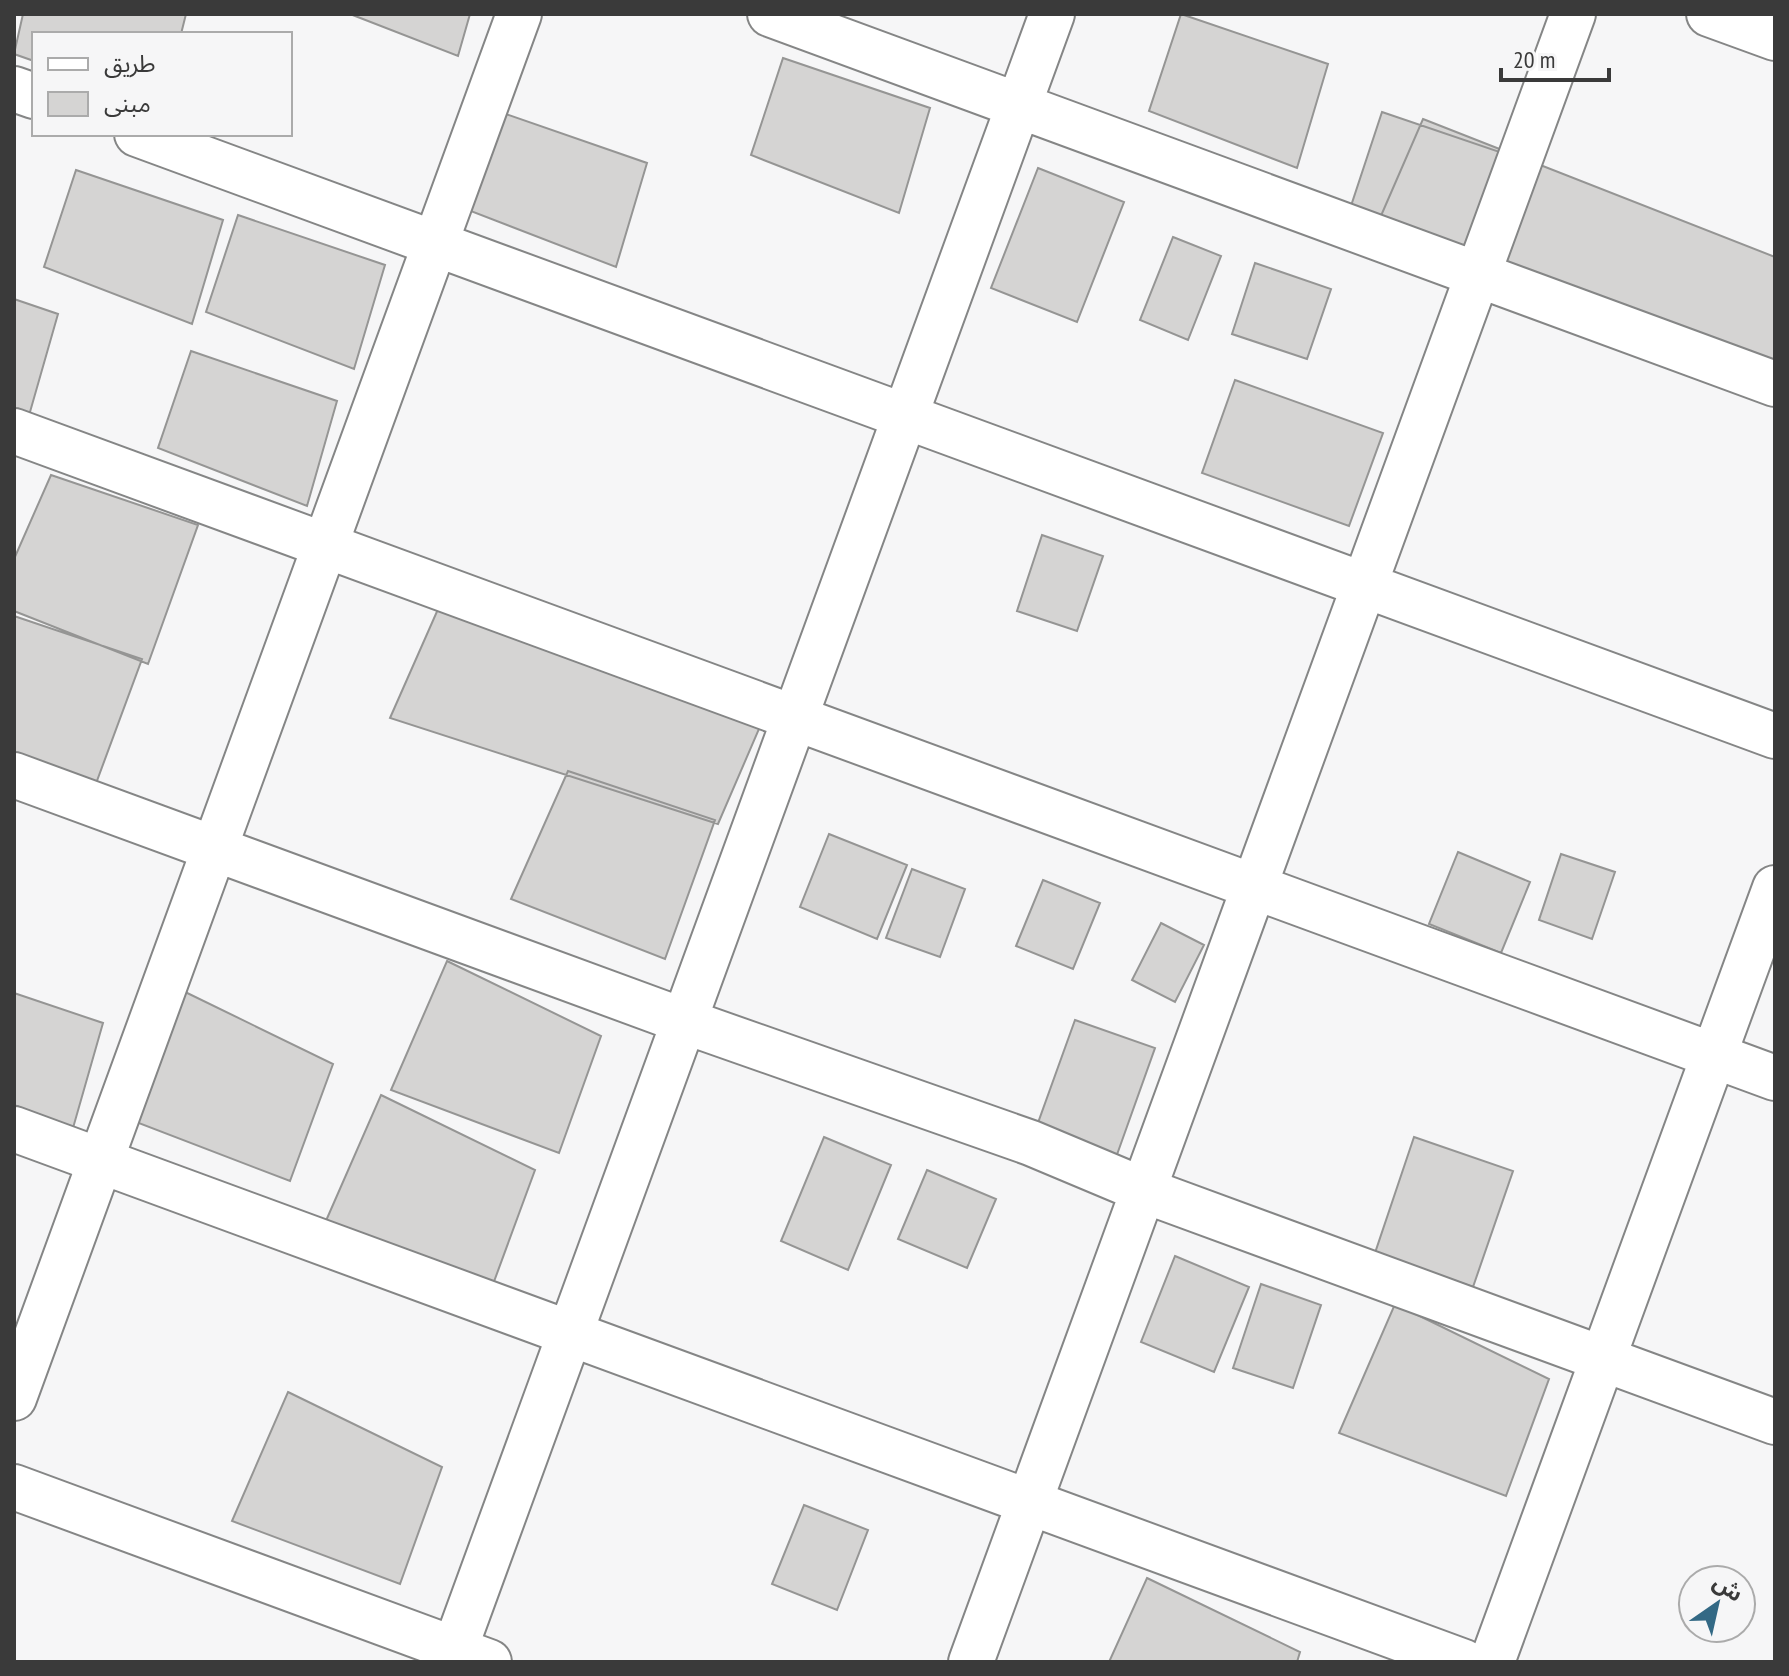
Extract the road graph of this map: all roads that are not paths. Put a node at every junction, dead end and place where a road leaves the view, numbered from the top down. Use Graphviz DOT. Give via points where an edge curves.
graph roads {
  1 [pos="519,14"];
  2 [pos="770,14"];
  3 [pos="1052,14"];
  4 [pos="1573,14"];
  5 [pos="1709,14"];
  6 [pos="1775,38"];
  7 [pos="1018,105"];
  8 [pos="142,136"];
  9 [pos="435,244"];
  10 [pos="1478,274"];
  11 [pos="1775,384"];
  12 [pos="905,416"];
  13 [pos="14,431"];
  14 [pos="326,545"];
  15 [pos="1365,585"];
  16 [pos="795,718"];
  17 [pos="1775,736"];
  18 [pos="14,775"];
  19 [pos="215,849"];
  20 [pos="1254,887"];
  21 [pos="1775,888"];
  22 [pos="684,1021"];
  23 [pos="1714,1055"];
  24 [pos="1775,1078"];
  25 [pos="14,1129"];
  26 [pos="101,1161"];
  27 [pos="1143,1190"];
  28 [pos="570,1334"];
  29 [pos="1603,1359"];
  30 [pos="14,1398"];
  31 [pos="1775,1422"];
  32 [pos="14,1487"];
  33 [pos="1029,1502"];
  34 [pos="464,1658"];
  35 [pos="971,1662"];
  36 [pos="1464,1662"];
  37 [pos="1492,1662"];
  1 -- 9 [label="street"];
  2 -- 7 [label="street"];
  3 -- 7 [label="street"];
  4 -- 10 [label="street"];
  5 -- 6 [label="street"];
  7 -- 10 [label="street"];
  7 -- 12 [label="street"];
  8 -- 9 [label="street"];
  9 -- 12 [label="street"];
  9 -- 14 [label="street"];
  10 -- 11 [label="street"];
  10 -- 15 [label="street"];
  12 -- 15 [label="street"];
  12 -- 16 [label="street"];
  13 -- 14 [label="street"];
  14 -- 16 [label="street"];
  14 -- 19 [label="street"];
  15 -- 17 [label="street"];
  15 -- 20 [label="street"];
  16 -- 20 [label="street"];
  16 -- 22 [label="street"];
  18 -- 19 [label="street"];
  19 -- 22 [label="street"];
  19 -- 26 [label="street"];
  20 -- 23 [label="street"];
  20 -- 27 [label="street"];
  21 -- 23 [label="street"];
  22 -- 27 [label="street" via="1031,1143"];
  22 -- 28 [label="street"];
  23 -- 24 [label="street"];
  23 -- 29 [label="street"];
  25 -- 26 [label="street"];
  26 -- 28 [label="street"];
  26 -- 30 [label="street"];
  27 -- 29 [label="street"];
  27 -- 33 [label="street"];
  28 -- 33 [label="street"];
  28 -- 34 [label="street"];
  29 -- 31 [label="street"];
  29 -- 37 [label="street"];
  32 -- 34 [label="street"];
  33 -- 35 [label="street"];
  33 -- 36 [label="street"];
}
